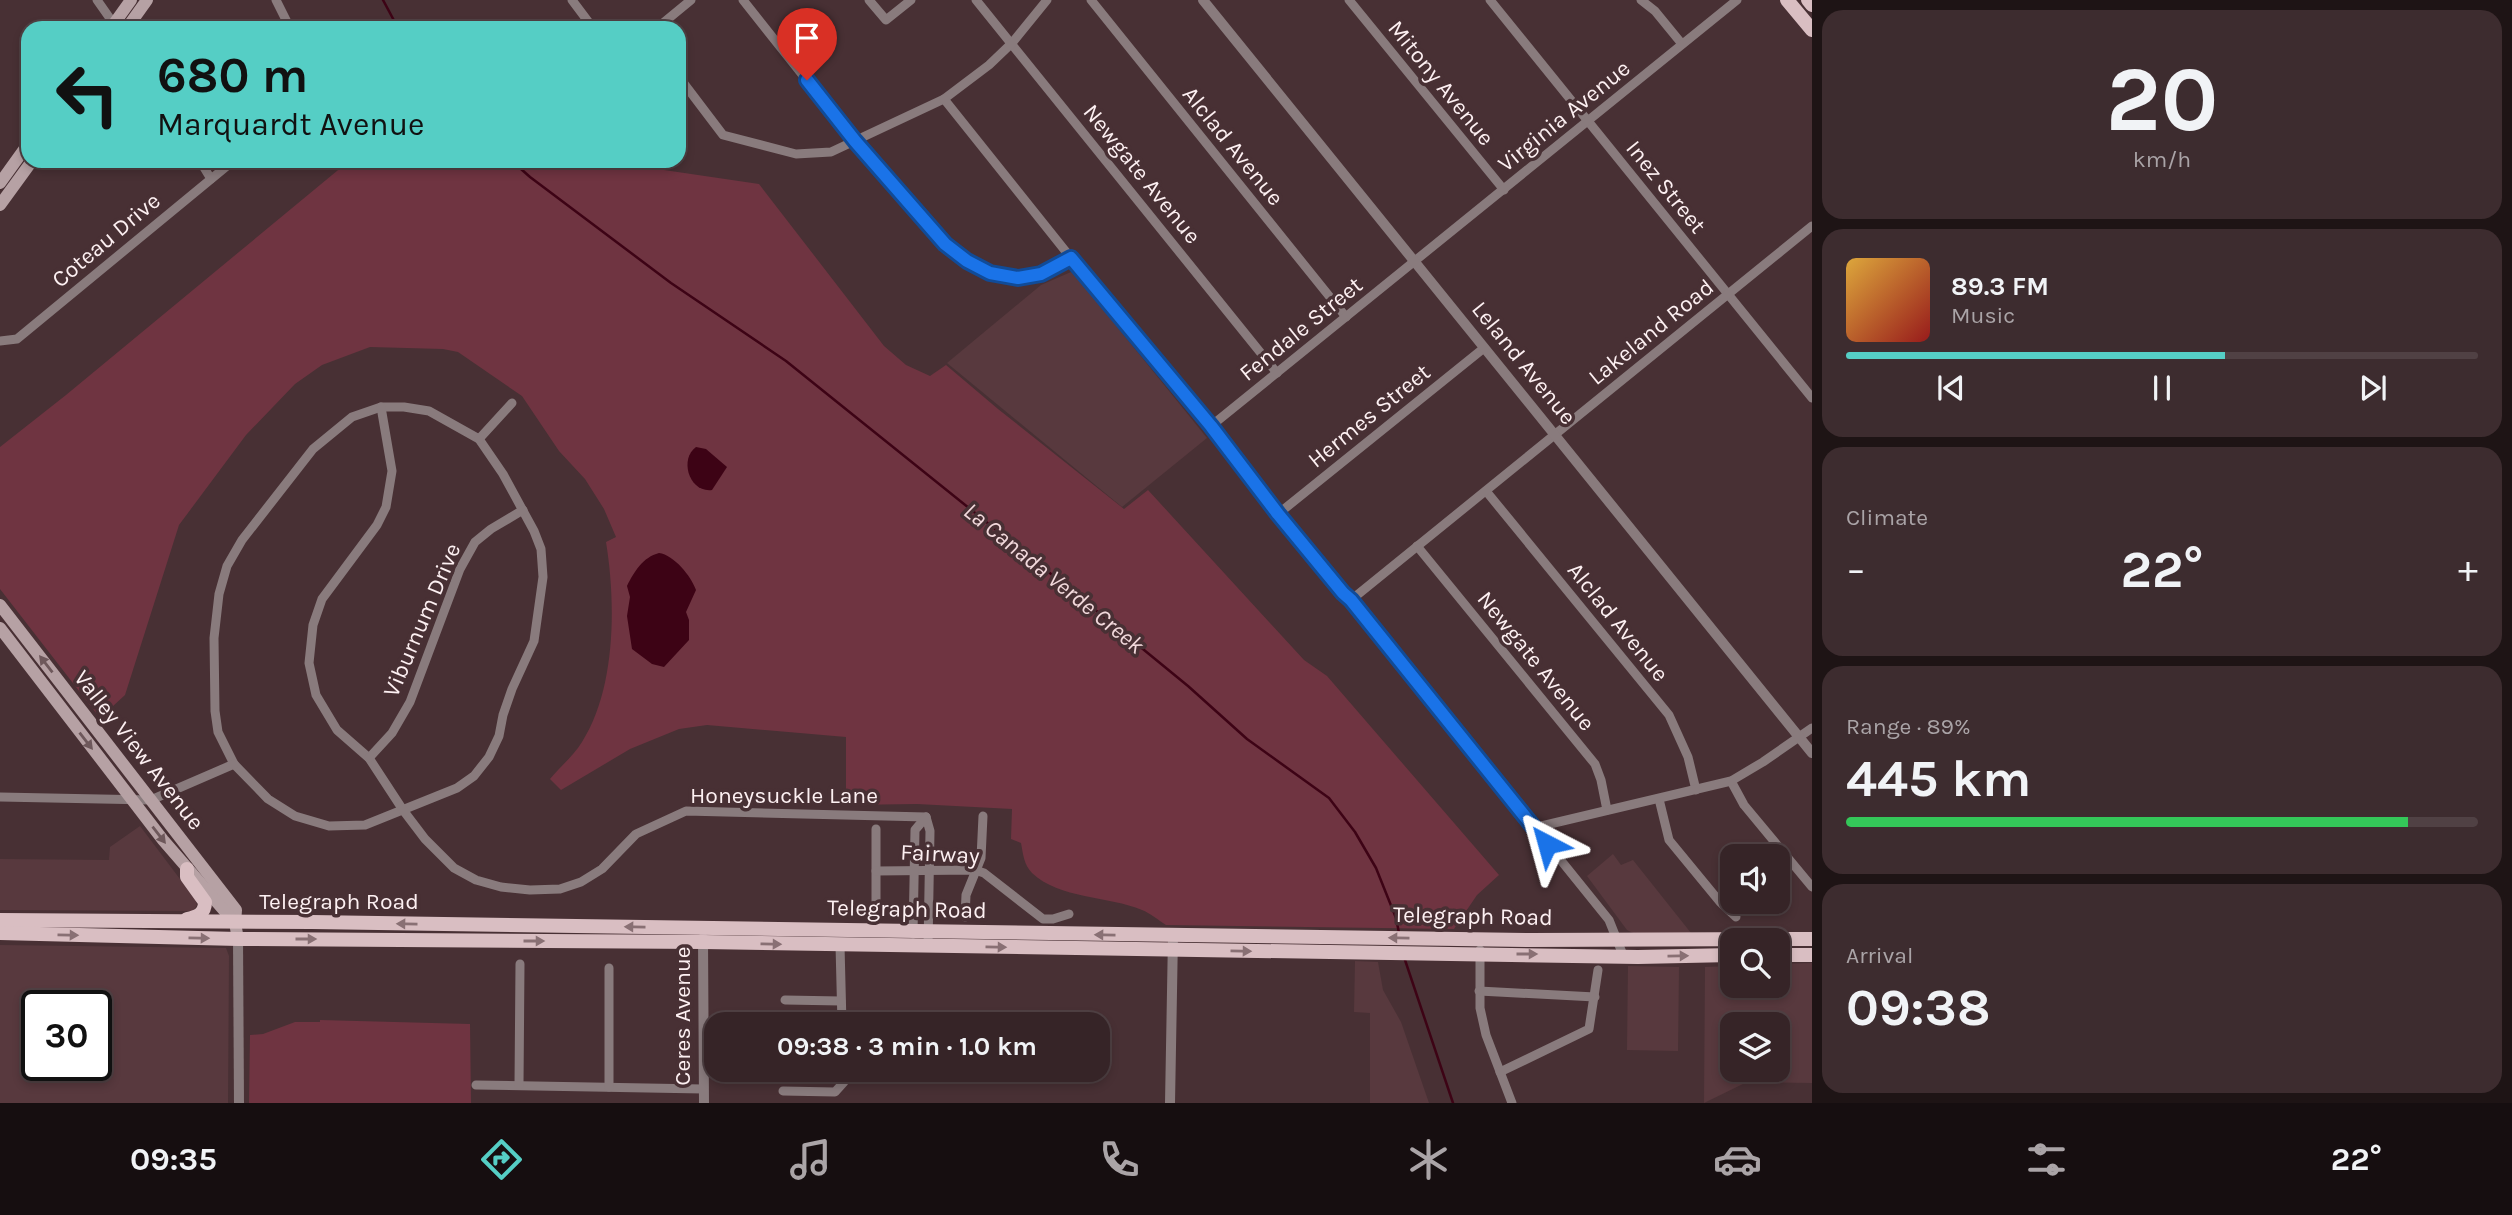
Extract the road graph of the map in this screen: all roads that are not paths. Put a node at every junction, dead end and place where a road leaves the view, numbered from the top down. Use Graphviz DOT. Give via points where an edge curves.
graph roads {
  1 [pos="97,0"];
  2 [pos="131,0"];
  3 [pos="147,0"];
  4 [pos="276,0"];
  5 [pos="572,0"];
  6 [pos="691,0"];
  7 [pos="743,0"];
  8 [pos="869,0"];
  9 [pos="911,0"];
  10 [pos="976,0"];
  11 [pos="1047,0"];
  12 [pos="1091,0"];
  13 [pos="1203,0"];
  14 [pos="1349,0"];
  15 [pos="1490,0"];
  16 [pos="1641,0"];
  17 [pos="1737,0"];
  18 [pos="1787,0"];
  19 [pos="1808,0"];
  20 [pos="1812,5"];
  21 [pos="113,21"];
  22 [pos="120,21"];
  23 [pos="124,21"];
  24 [pos="286,21"];
  25 [pos="588,21"];
  26 [pos="666,21"];
  27 [pos="1812,30"];
  28 [pos="1012,43"];
  29 [pos="1682,44"];
  30 [pos="686,86"];
  31 [pos="944,99"];
  32 [pos="1588,121"];
  33 [pos="855,141"];
  34 [pos="21,154"];
  35 [pos="27,168"];
  36 [pos="205,168"];
  37 [pos="224,168"];
  38 [pos="211,178"];
  39 [pos="0,183"];
  40 [pos="1504,190"];
  41 [pos="0,205"];
  42 [pos="1812,226"];
  43 [pos="1071,258"];
  44 [pos="1415,261"];
  45 [pos="1728,294"];
  46 [pos="1346,317"];
  47 [pos="0,341"];
  48 [pos="1484,348"];
  49 [pos="1277,373"];
  50 [pos="1812,398"];
  51 [pos="512,403"];
  52 [pos="381,407"];
  53 [pos="1211,426"];
  54 [pos="1555,435"];
  55 [pos="479,439"];
  56 [pos="1486,491"];
  57 [pos="523,510"];
  58 [pos="1278,514"];
  59 [pos="1417,546"];
  60 [pos="1351,600"];
  61 [pos="0,605"];
  62 [pos="0,628"];
  63 [pos="1812,727"];
  64 [pos="1800,738"];
  65 [pos="1812,753"];
  66 [pos="369,758"];
  67 [pos="234,764"];
  68 [pos="1731,781"];
  69 [pos="1696,790"];
  70 [pos="0,797"];
  71 [pos="1659,799"];
  72 [pos="132,800"];
  73 [pos="151,800"];
  74 [pos="403,810"];
  75 [pos="1607,810"];
  76 [pos="984,816"];
  77 [pos="926,817"];
  78 [pos="1534,828"];
  79 [pos="876,829"];
  80 [pos="187,869"];
  81 [pos="976,870"];
  82 [pos="876,871"];
  83 [pos="914,871"];
  84 [pos="930,871"];
  85 [pos="1812,887"];
  86 [pos="1069,914"];
  87 [pos="876,915"];
  88 [pos="965,917"];
  89 [pos="1736,917"];
  90 [pos="0,920"];
  91 [pos="179,921"];
  92 [pos="234,923"];
  93 [pos="0,933"];
  94 [pos="703,935"];
  95 [pos="238,939"];
  96 [pos="913,939"];
  97 [pos="928,939"];
  98 [pos="1812,939"];
  99 [pos="1618,940"];
  100 [pos="1173,943"];
  101 [pos="840,946"];
  102 [pos="1480,946"];
  103 [pos="1623,955"];
  104 [pos="1720,955"];
  105 [pos="1790,955"];
  106 [pos="1812,955"];
  107 [pos="520,964"];
  108 [pos="609,968"];
  109 [pos="1598,970"];
  110 [pos="1479,990"];
  111 [pos="1595,997"];
  112 [pos="785,1000"];
  113 [pos="841,1000"];
  114 [pos="842,1012"];
  115 [pos="1500,1072"];
  116 [pos="844,1082"];
  117 [pos="476,1085"];
  118 [pos="519,1085"];
  119 [pos="609,1087"];
  120 [pos="704,1089"];
  121 [pos="783,1091"];
  122 [pos="239,1103"];
  123 [pos="704,1103"];
  124 [pos="1170,1103"];
  125 [pos="1512,1103"];
  1 -- 21 [label="street"];
  2 -- 22 [label="main road"];
  3 -- 23 [label="main road"];
  4 -- 24 [label="street"];
  5 -- 25 [label="street"];
  6 -- 26 [label="street"];
  7 -- 33 [label="street"];
  8 -- 9 [label="street" via="886,20"];
  10 -- 28 [label="street, Newgate Avenue"];
  11 -- 28 [label="street"];
  12 -- 46 [label="street, Alclad Avenue"];
  13 -- 44 [label="street, Leland Avenue"];
  14 -- 40 [label="street, Mitony Avenue"];
  15 -- 32 [label="street, Inez Street"];
  16 -- 29 [label="street"];
  17 -- 29 [label="street, Virginia Avenue"];
  18 -- 27 [label="main road"];
  19 -- 20 [label="main road"];
  28 -- 31 [label="street"];
  28 -- 49 [label="street, Newgate Avenue"];
  29 -- 32 [label="street, Virginia Avenue"];
  30 -- 33 [label="street" via="723,135 796,155 831,152"];
  31 -- 33 [label="street"];
  31 -- 43 [label="street"];
  32 -- 40 [label="street, Virginia Avenue"];
  32 -- 45 [label="street, Inez Street"];
  33 -- 43 [label="street" via="945,244 972,264 1018,278 1041,274"];
  34 -- 39 [label="main road"];
  35 -- 41 [label="main road"];
  36 -- 38 [label="street"];
  37 -- 38 [label="street, Coteau Drive"];
  38 -- 47 [label="street, Coteau Drive" via="17,338"];
  40 -- 44 [label="street, Virginia Avenue"];
  42 -- 45 [label="street, Lakeland Road"];
  43 -- 53 [label="street"];
  44 -- 46 [label="street, Fendale Street"];
  44 -- 48 [label="street, Leland Avenue"];
  45 -- 50 [label="street, Inez Street"];
  45 -- 54 [label="street, Lakeland Road"];
  46 -- 49 [label="street, Fendale Street"];
  48 -- 54 [label="street, Leland Avenue"];
  48 -- 58 [label="street, Hermes Street"];
  49 -- 53 [label="street, Fendale Street"];
  51 -- 55 [label="street"];
  52 -- 55 [label="street" via="429,411"];
  52 -- 66 [label="street, Honeysuckle Lane" via="392,471 386,507 323,599 313,625 309,663 316,695 337,730"];
  52 -- 67 [label="street" via="352,417 313,449 227,566 214,638 215,711 218,732"];
  53 -- 58 [label="street"];
  54 -- 56 [label="street, Lakeland Road"];
  54 -- 64 [label="street, Leland Avenue"];
  55 -- 57 [label="street"];
  56 -- 59 [label="street, Lakeland Road"];
  56 -- 69 [label="street, Alclad Avenue" via="1669,715 1688,757"];
  57 -- 66 [label="street, Viburnum Drive" via="475,542 460,569 410,702 392,733"];
  57 -- 74 [label="street" via="541,549 544,577 534,641 512,689 499,736 474,776"];
  58 -- 60 [label="street"];
  59 -- 60 [label="street, Lakeland Road"];
  59 -- 75 [label="street, Newgate Avenue" via="1595,764"];
  60 -- 78 [label="street"];
  73 -- 61 [label="main road, Valley View Avenue, one-way"];
  62 -- 72 [label="main road, Valley View Avenue, one-way"];
  63 -- 64 [label="street"];
  64 -- 65 [label="street, Leland Avenue"];
  64 -- 68 [label="street"];
  66 -- 74 [label="street, Honeysuckle Lane"];
  67 -- 73 [label="street"];
  67 -- 74 [label="street" via="268,799 295,816 329,826 365,825"];
  68 -- 69 [label="street"];
  68 -- 85 [label="street" via="1744,805"];
  69 -- 71 [label="street"];
  70 -- 72 [label="street"];
  71 -- 75 [label="street"];
  71 -- 89 [label="street" via="1669,840"];
  72 -- 73 [label="street"];
  72 -- 80 [label="main road, Valley View Avenue, one-way"];
  73 -- 92 [label="main road, Valley View Avenue" via="236,910"];
  74 -- 77 [label="street, Honeysuckle Lane" via="454,868 476,880 530,890 560,889 581,882 602,869 636,834 686,811"];
  75 -- 78 [label="street"];
  76 -- 81 [label="street"];
  77 -- 83 [label="street" via="915,830"];
  77 -- 84 [label="street"];
  78 -- 99 [label="street" via="1609,920"];
  79 -- 82 [label="street"];
  80 -- 91 [label="main road" via="205,907 200,915"];
  80 -- 92 [label="main road, Valley View Avenue"];
  81 -- 84 [label="street, Fairway"];
  81 -- 86 [label="street, Fairway" via="1043,919"];
  81 -- 88 [label="street" via="966,895"];
  82 -- 83 [label="street, Fairway"];
  82 -- 87 [label="street"];
  83 -- 84 [label="street, Fairway"];
  83 -- 96 [label="street"];
  84 -- 97 [label="street"];
  90 -- 91 [label="main road, Telegraph Road"];
  91 -- 92 [label="main road, Telegraph Road"];
  94 -- 92 [label="main road, Telegraph Road, one-way"];
  92 -- 95 [label="main road, Valley View Avenue"];
  93 -- 95 [label="main road, Telegraph Road, one-way"];
  95 -- 94 [label="main road, Telegraph Road, one-way"];
  94 -- 96 [label="main road, Telegraph Road"];
  94 -- 101 [label="main road, Telegraph Road, one-way"];
  94 -- 120 [label="street, Ceres Avenue"];
  95 -- 122 [label="street, Valley View Avenue"];
  96 -- 97 [label="main road, Telegraph Road"];
  96 -- 101 [label="main road, Telegraph Road"];
  97 -- 100 [label="main road, Telegraph Road"];
  98 -- 99 [label="main road, Telegraph Road"];
  99 -- 102 [label="main road, Telegraph Road"];
  99 -- 103 [label="street"];
  102 -- 100 [label="main road, Telegraph Road, one-way" via="1427,938 1370,937"];
  100 -- 102 [label="main road, Telegraph Road, one-way" via="1432,954"];
  100 -- 124 [label="street"];
  101 -- 113 [label="street"];
  102 -- 103 [label="main road, Telegraph Road, one-way"];
  102 -- 110 [label="street"];
  103 -- 104 [label="main road, Telegraph Road, one-way"];
  105 -- 106 [label="main road"];
  107 -- 118 [label="street"];
  108 -- 119 [label="street"];
  109 -- 111 [label="street"];
  110 -- 111 [label="street"];
  110 -- 115 [label="street" via="1482,1021"];
  111 -- 115 [label="street" via="1586,1032"];
  112 -- 113 [label="street"];
  113 -- 114 [label="street"];
  115 -- 125 [label="street"];
  116 -- 121 [label="street" via="835,1092"];
  117 -- 118 [label="street"];
  118 -- 119 [label="street"];
  119 -- 120 [label="street"];
  120 -- 123 [label="street, Ceres Avenue"];
}
